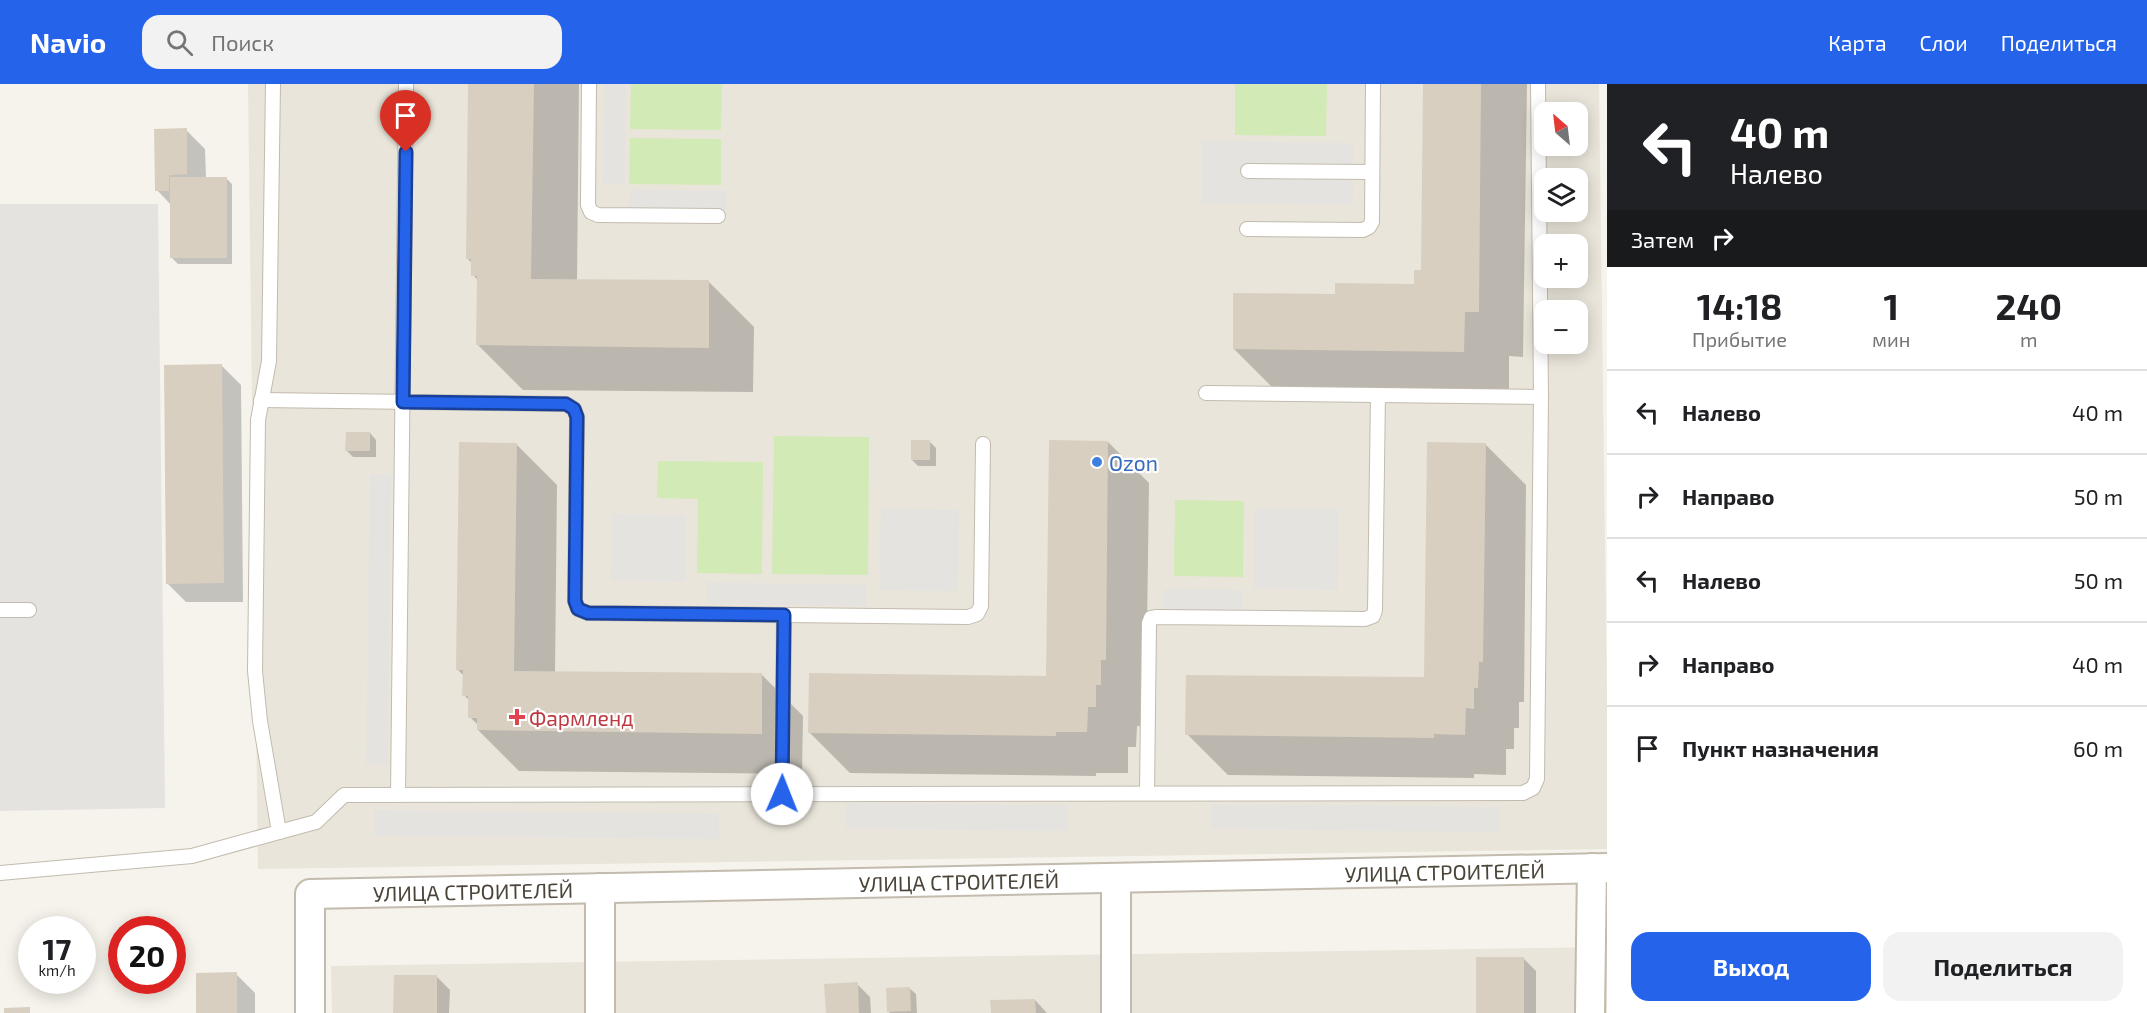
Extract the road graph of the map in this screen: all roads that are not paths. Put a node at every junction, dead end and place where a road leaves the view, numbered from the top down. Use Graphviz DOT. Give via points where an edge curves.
graph roads {
  1 [pos="273,84"];
  2 [pos="406,84"];
  3 [pos="589,84"];
  4 [pos="1373,84"];
  5 [pos="1538,84"];
  6 [pos="1248,171"];
  7 [pos="1372,172"];
  8 [pos="718,216"];
  9 [pos="1247,229"];
  10 [pos="1206,393"];
  11 [pos="1378,395"];
  12 [pos="1541,397"];
  13 [pos="261,400"];
  14 [pos="403,402"];
  15 [pos="982,444"];
  16 [pos="0,610"];
  17 [pos="29,610"];
  18 [pos="784,615"];
  19 [pos="1147,793"];
  20 [pos="398,794"];
  21 [pos="782,794"];
  22 [pos="279,832"];
  23 [pos="1599,868"];
  24 [pos="0,873"];
  25 [pos="1116,878"];
  26 [pos="600,888"];
  27 [pos="310,1013"];
  28 [pos="600,1013"];
  29 [pos="1116,1013"];
  30 [pos="1590,1013"];
  1 -- 13 [label="lane" via="269,361"];
  2 -- 14 [label="lane"];
  3 -- 8 [label="lane" via="591,212"];
  4 -- 7 [label="lane"];
  5 -- 12 [label="lane"];
  6 -- 7 [label="lane"];
  7 -- 9 [label="lane" via="1372,222 1363,230"];
  10 -- 11 [label="lane"];
  11 -- 12 [label="lane"];
  11 -- 19 [label="lane" via="1376,610 1365,619 1151,618"];
  12 -- 19 [label="lane" via="1537,779 1533,788 1523,793"];
  13 -- 14 [label="lane"];
  13 -- 22 [label="lane" via="255,671"];
  14 -- 18 [label="lane" via="566,404 574,409 578,609 588,613"];
  14 -- 20 [label="lane"];
  15 -- 18 [label="lane" via="981,606 977,614"];
  16 -- 17 [label="lane"];
  18 -- 21 [label="lane"];
  19 -- 21 [label="lane"];
  20 -- 21 [label="lane"];
  20 -- 22 [label="lane" via="344,795 316,822"];
  22 -- 24 [label="lane" via="192,856"];
  23 -- 25 [label="street, УЛИЦА СТРОИТЕЛЕЙ"];
  23 -- 30 [label="street"];
  25 -- 26 [label="street, УЛИЦА СТРОИТЕЛЕЙ"];
  25 -- 29 [label="street"];
  26 -- 27 [label="street, УЛИЦА СТРОИТЕЛЕЙ" via="309,894"];
  26 -- 28 [label="street"];
}
